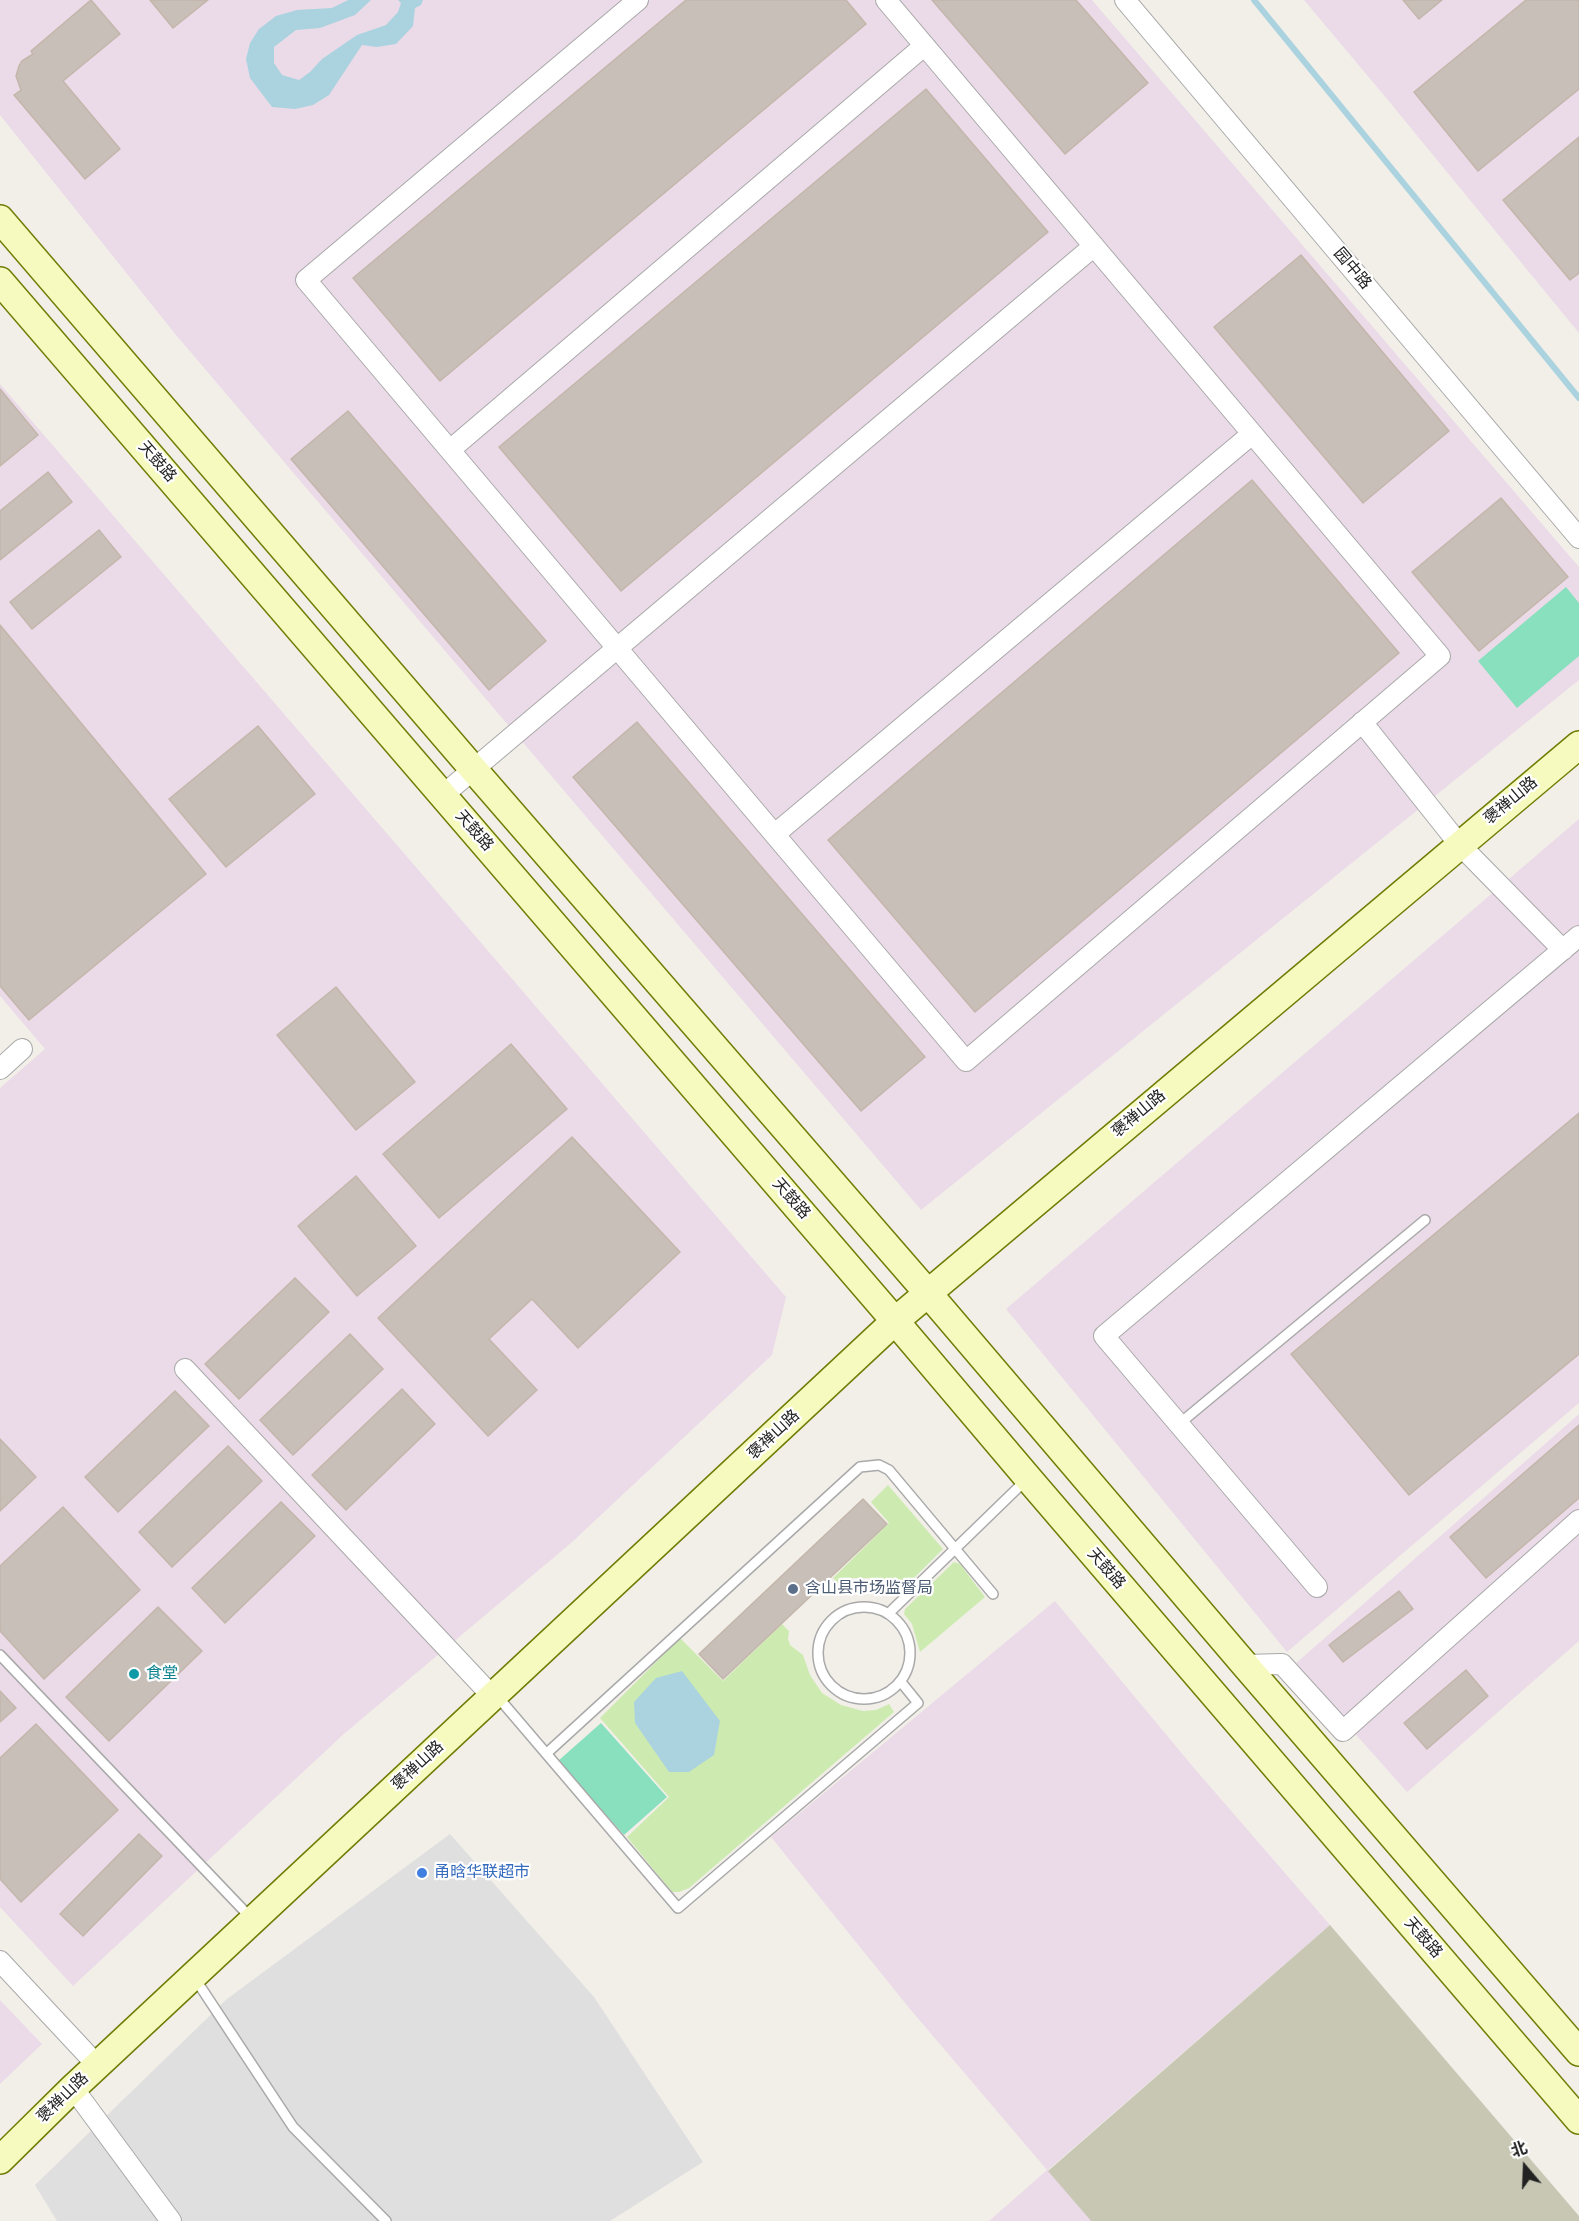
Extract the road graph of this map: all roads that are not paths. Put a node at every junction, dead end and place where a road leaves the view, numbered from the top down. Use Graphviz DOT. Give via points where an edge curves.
graph roads {
  1 [pos="638,0"];
  2 [pos="886,0"];
  3 [pos="1125,0"];
  4 [pos="924,46"];
  5 [pos="0,219"];
  6 [pos="1094,246"];
  7 [pos="0,281"];
  8 [pos="1252,434"];
  9 [pos="450,450"];
  10 [pos="1579,538"];
  11 [pos="617,648"];
  12 [pos="1362,722"];
  13 [pos="1579,745"];
  14 [pos="474,770"];
  15 [pos="443,795"];
  16 [pos="775,834"];
  17 [pos="1459,844"];
  18 [pos="1579,936"];
  19 [pos="1563,950"];
  20 [pos="22,1049"];
  21 [pos="0,1069"];
  22 [pos="1425,1220"];
  23 [pos="927,1292"];
  24 [pos="896,1321"];
  25 [pos="185,1369"];
  26 [pos="1179,1424"];
  27 [pos="1028,1478"];
  28 [pos="1579,1520"];
  29 [pos="956,1550"];
  30 [pos="1317,1587"];
  31 [pos="993,1594"];
  32 [pos="889,1613"];
  33 [pos="0,1655"];
  34 [pos="1245,1665"];
  35 [pos="901,1682"];
  36 [pos="494,1696"];
  37 [pos="547,1754"];
  38 [pos="253,1919"];
  39 [pos="0,1960"];
  40 [pos="193,1976"];
  41 [pos="1579,2052"];
  42 [pos="97,2065"];
  43 [pos="73,2088"];
  44 [pos="1579,2120"];
  45 [pos="0,2160"];
  46 [pos="171,2221"];
  47 [pos="386,2221"];
  1 -- 9 [label="street" via="306,280"];
  2 -- 4 [label="street"];
  3 -- 10 [label="street, 园中路"];
  4 -- 6 [label="street"];
  4 -- 9 [label="street"];
  5 -- 14 [label="main road"];
  6 -- 8 [label="street"];
  6 -- 11 [label="street"];
  7 -- 15 [label="main road, 天鼓路"];
  8 -- 12 [label="street" via="1440,656"];
  8 -- 16 [label="street"];
  9 -- 11 [label="street"];
  11 -- 14 [label="street"];
  11 -- 16 [label="street"];
  12 -- 16 [label="street" via="966,1061"];
  12 -- 17 [label="street"];
  13 -- 17 [label="main road, 褒禅山路"];
  14 -- 15 [label="street"];
  14 -- 23 [label="main road"];
  15 -- 24 [label="main road, 天鼓路"];
  17 -- 19 [label="street"];
  17 -- 23 [label="main road, 褒禅山路"];
  18 -- 19 [label="street"];
  19 -- 26 [label="street" via="1104,1336"];
  20 -- 21 [label="street"];
  22 -- 26 [label="lane"];
  23 -- 24 [label="main road, 褒禅山路"];
  23 -- 34 [label="main road"];
  24 -- 27 [label="main road, 天鼓路"];
  24 -- 36 [label="main road, 褒禅山路"];
  25 -- 36 [label="street"];
  26 -- 30 [label="street"];
  27 -- 29 [label="lane"];
  27 -- 44 [label="main road, 天鼓路"];
  28 -- 34 [label="street" via="1343,1731 1282,1664"];
  29 -- 31 [label="lane"];
  29 -- 32 [label="lane"];
  29 -- 37 [label="lane" via="889,1470 879,1465 860,1467"];
  32 -- 35 [label="lane" via="900,1624 910,1645 908,1669"];
  32 -- 35 [label="lane" via="858,1607 843,1611 822,1633 818,1663 833,1688 860,1700 889,1693"];
  33 -- 38 [label="lane"];
  34 -- 41 [label="main road"];
  35 -- 37 [label="lane" via="918,1703 678,1908"];
  36 -- 37 [label="lane"];
  36 -- 38 [label="main road, 褒禅山路"];
  38 -- 40 [label="main road, 褒禅山路"];
  39 -- 42 [label="street"];
  40 -- 42 [label="main road, 褒禅山路"];
  40 -- 47 [label="lane" via="292,2127"];
  42 -- 43 [label="main road, 褒禅山路"];
  43 -- 45 [label="main road, 褒禅山路"];
  43 -- 46 [label="street"];
}
